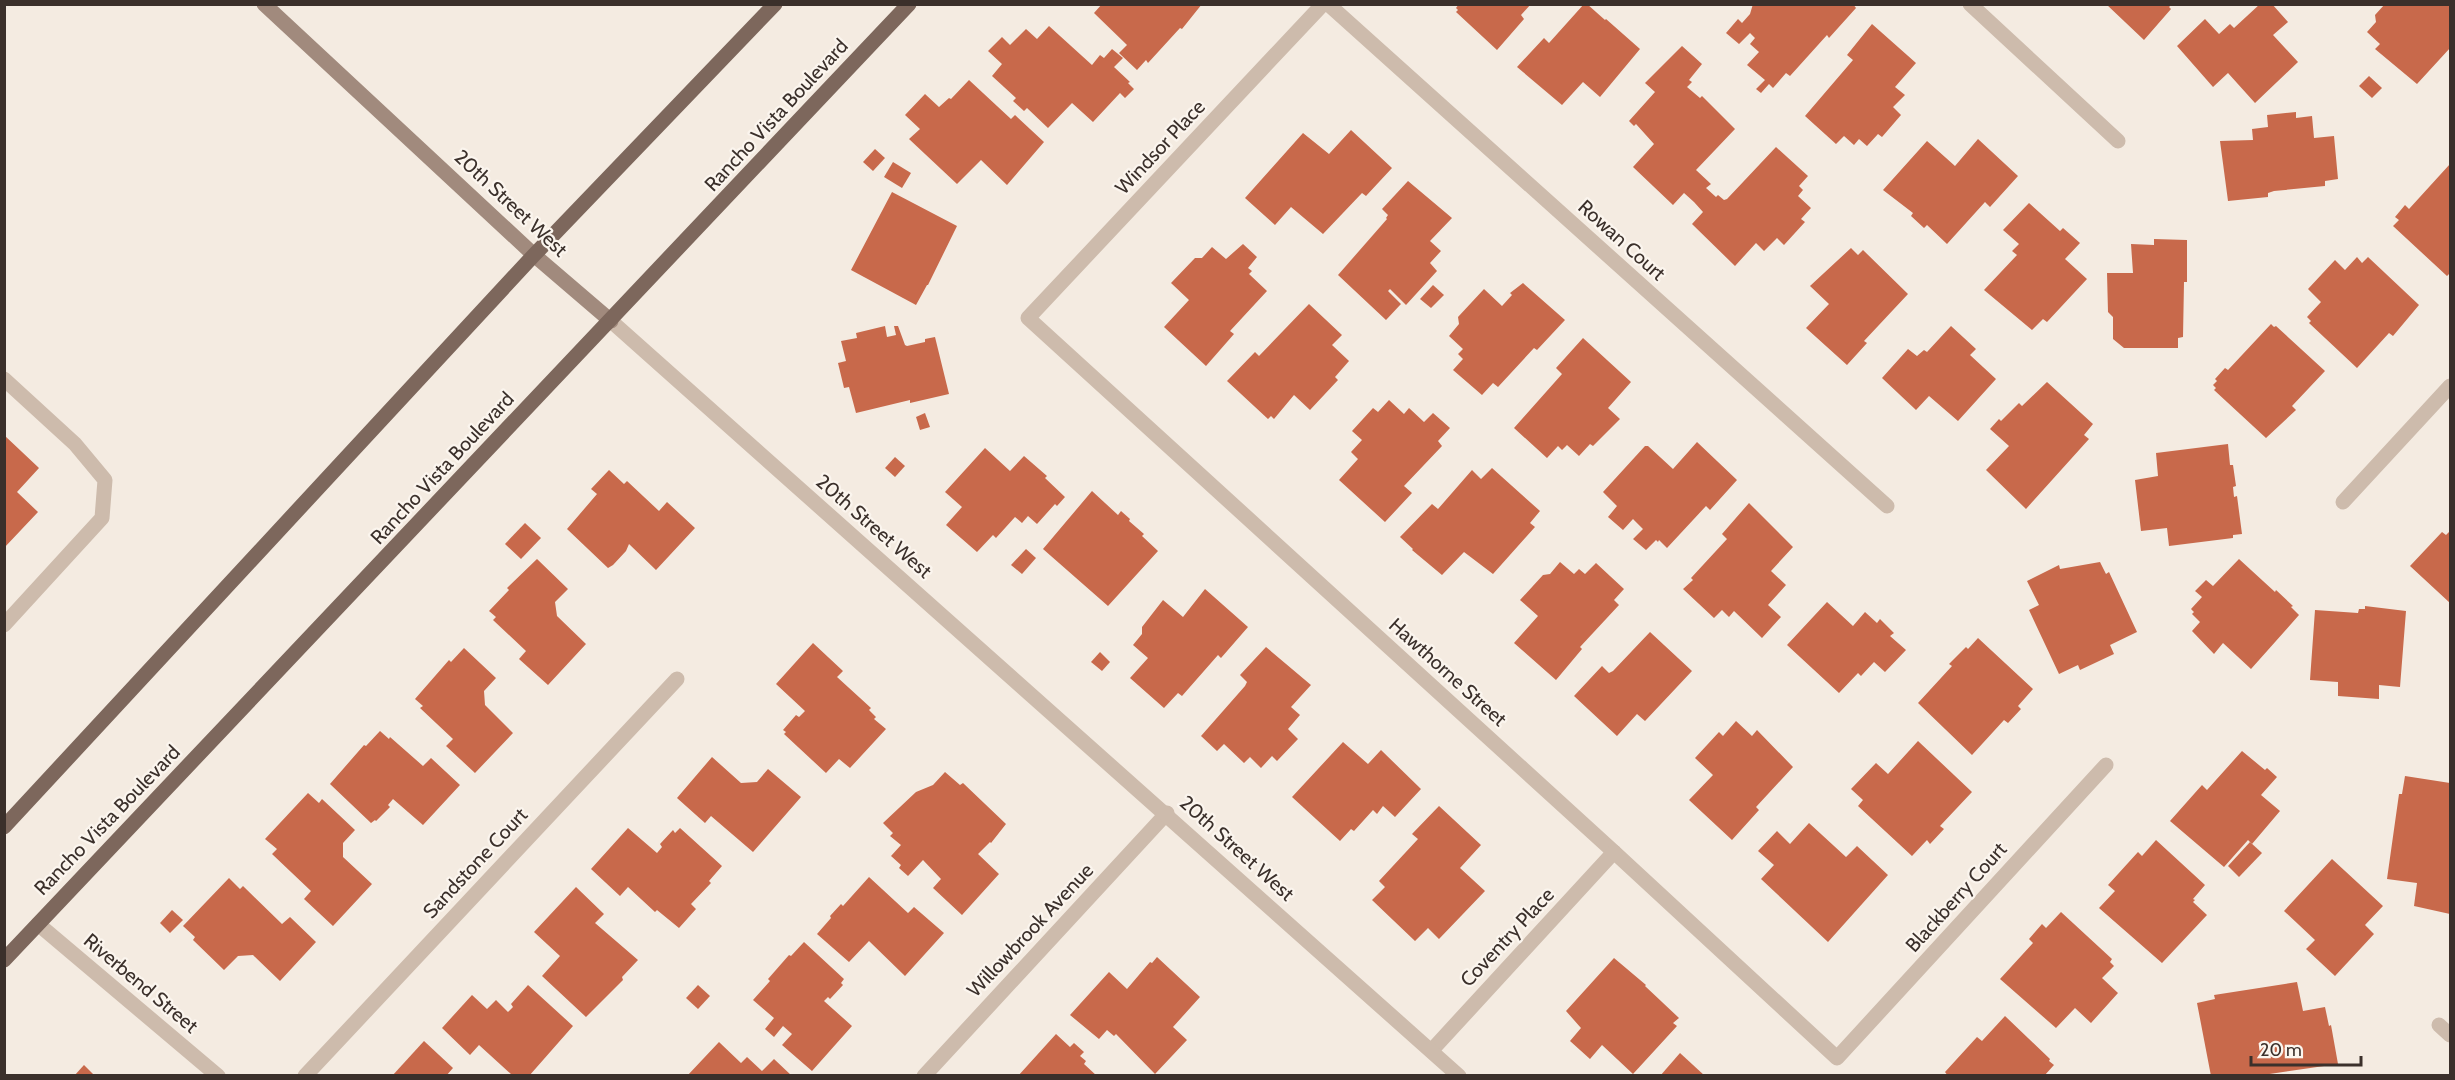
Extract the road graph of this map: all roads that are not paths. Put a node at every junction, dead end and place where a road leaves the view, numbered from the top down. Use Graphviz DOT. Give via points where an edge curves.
graph roads {
  1 [pos="264,4"];
  2 [pos="775,4"];
  3 [pos="909,4"];
  4 [pos="1323,4"];
  5 [pos="1328,4"];
  6 [pos="1970,4"];
  7 [pos="2118,141"];
  8 [pos="534,255"];
  9 [pos="1028,318"];
  10 [pos="610,321"];
  11 [pos="4,379"];
  12 [pos="2451,386"];
  13 [pos="2343,502"];
  14 [pos="1887,506"];
  15 [pos="4,625"];
  16 [pos="677,679"];
  17 [pos="2106,765"];
  18 [pos="1167,813"];
  19 [pos="4,827"];
  20 [pos="1614,852"];
  21 [pos="38,924"];
  22 [pos="4,960"];
  23 [pos="1432,1050"];
  24 [pos="1837,1058"];
  25 [pos="218,1076"];
  26 [pos="305,1076"];
  27 [pos="924,1076"];
  28 [pos="1459,1076"];
  1 -- 8 [label="main road, 20th Street West"];
  2 -- 8 [label="main road"];
  3 -- 10 [label="main road, Rancho Vista Boulevard"];
  4 -- 9 [label="street, Windsor Place"];
  5 -- 14 [label="street, Rowan Court"];
  6 -- 7 [label="street"];
  8 -- 10 [label="main road, 20th Street West"];
  8 -- 19 [label="main road"];
  9 -- 20 [label="street, Hawthorne Street"];
  10 -- 18 [label="street, 20th Street West"];
  10 -- 21 [label="main road, Rancho Vista Boulevard"];
  11 -- 15 [label="street" via="75,444 105,480 102,518"];
  12 -- 13 [label="street"];
  16 -- 26 [label="street, Sandstone Court"];
  17 -- 24 [label="street, Blackberry Court"];
  18 -- 23 [label="street, 20th Street West"];
  18 -- 27 [label="street, Willowbrook Avenue"];
  20 -- 23 [label="street, Coventry Place"];
  20 -- 24 [label="street, Hawthorne Street"];
  21 -- 22 [label="main road, Rancho Vista Boulevard"];
  21 -- 25 [label="street, Riverbend Street"];
  23 -- 28 [label="street, 20th Street West"];
}
